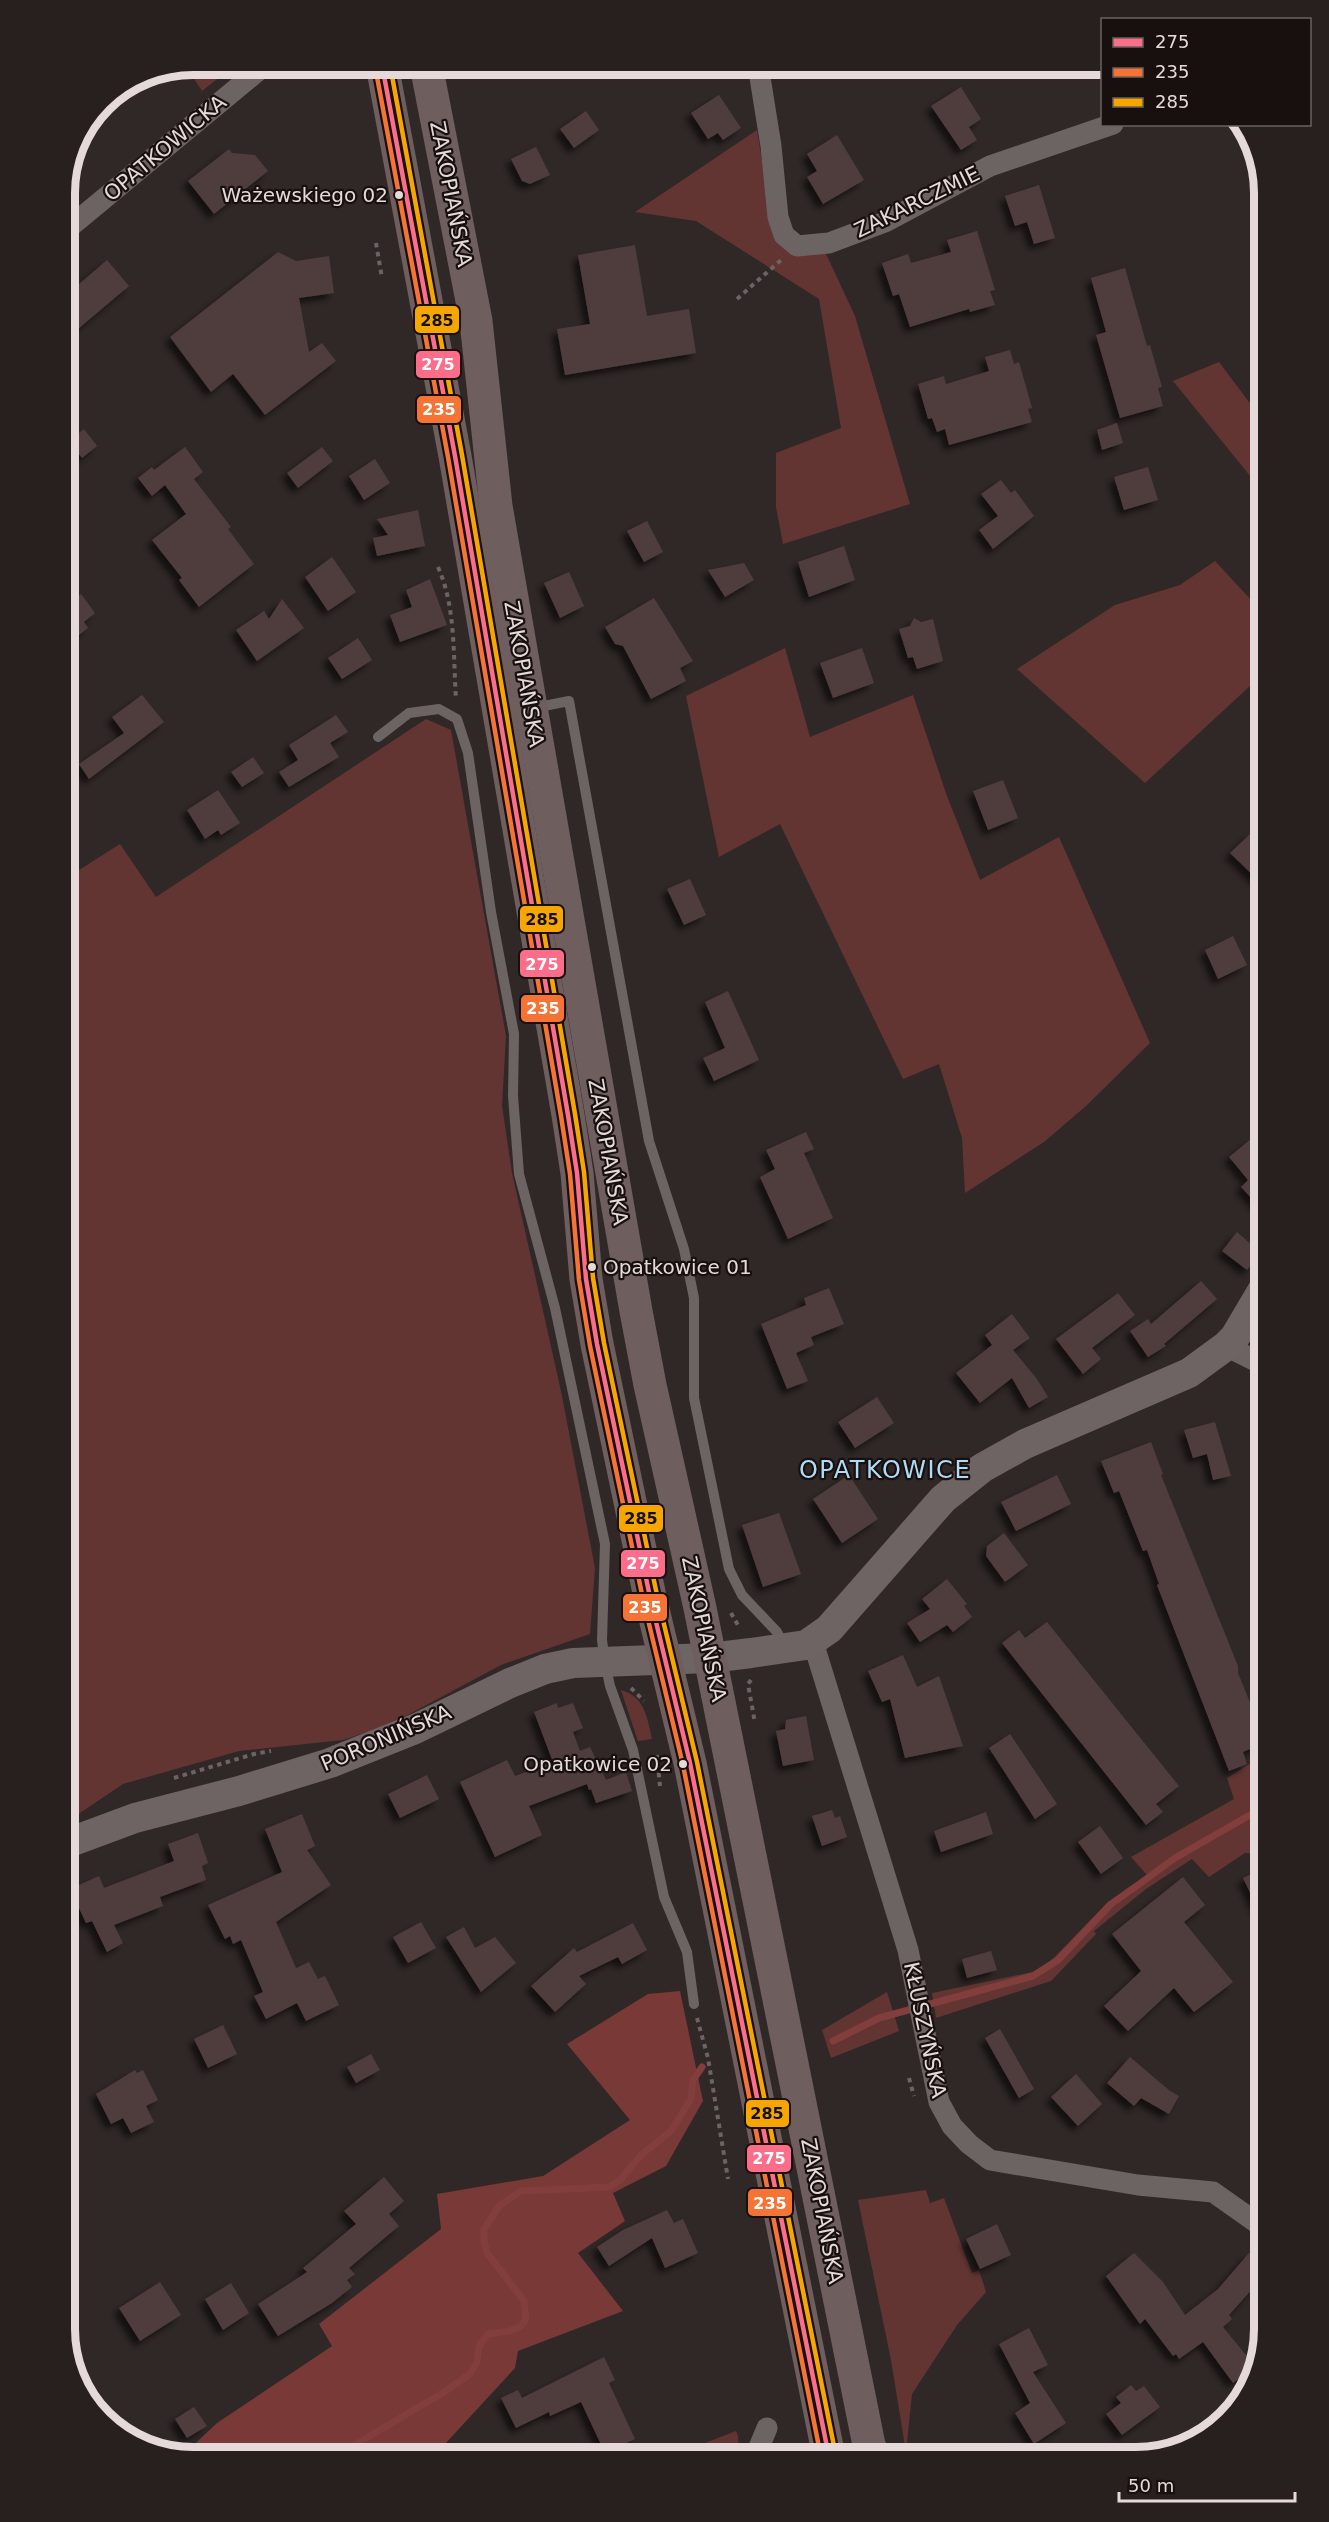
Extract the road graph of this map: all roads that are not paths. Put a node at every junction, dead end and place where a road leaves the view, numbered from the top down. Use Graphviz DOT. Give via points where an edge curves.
graph roads {
  1 [pos="252,75"];
  2 [pos="384,75"];
  3 [pos="428,75"];
  4 [pos="760,75"];
  5 [pos="1107,126"];
  6 [pos="75,223"];
  7 [pos="531,709"];
  8 [pos="378,737"];
  9 [pos="1254,1305"];
  10 [pos="1226,1346"];
  11 [pos="1254,1360"];
  12 [pos="799,1645"];
  13 [pos="665,1658"];
  14 [pos="710,1658"];
  15 [pos="605,1663"];
  16 [pos="75,1840"];
  17 [pos="693,2004"];
  18 [pos="1254,2221"];
  19 [pos="818,2403"];
  20 [pos="767,2428"];
  21 [pos="760,2447"];
  22 [pos="810,2447"];
  23 [pos="827,2447"];
  24 [pos="870,2447"];
  1 -- 6 [label="street, OPATKOWICKA"];
  2 -- 13 [label="highway, ZAKOPIAŃSKA" via="457,467 568,1115 592,1317"];
  3 -- 7 [label="highway, ZAKOPIAŃSKA" via="476,321 496,506"];
  4 -- 5 [label="street, ZAKARCZMIE" via="777,216 784,235 797,246 829,243 885,222 990,166"];
  7 -- 12 [label="lane" via="569,701 649,1142 684,1249 694,1298 694,1398 729,1569 742,1595 777,1632"];
  7 -- 14 [label="highway, ZAKOPIAŃSKA" via="640,1332"];
  8 -- 15 [label="lane" via="409,713 439,710 457,719 468,753 514,1034 513,1096 519,1174 555,1308 605,1544"];
  9 -- 10 [label="street"];
  10 -- 11 [label="street"];
  10 -- 12 [label="street" via="1189,1373 1024,1444 982,1468 943,1499 830,1629"];
  12 -- 14 [label="street, PORONIŃSKA"];
  12 -- 18 [label="street, KŁUSZYŃSKA" via="908,1950 939,2102 952,2126 990,2160 1138,2185 1213,2192"];
  13 -- 14 [label="street, PORONIŃSKA"];
  13 -- 15 [label="street, PORONIŃSKA"];
  13 -- 19 [label="highway, ZAKOPIAŃSKA" via="690,1763"];
  14 -- 24 [label="highway, ZAKOPIAŃSKA"];
  15 -- 16 [label="street, PORONIŃSKA" via="573,1663 545,1669 419,1728 330,1763 135,1818"];
  15 -- 17 [label="lane" via="633,1750 664,1897 687,1952"];
  19 -- 22 [label="highway"];
  19 -- 23 [label="highway, ZAKOPIAŃSKA"];
  20 -- 21 [label="street"];
}
